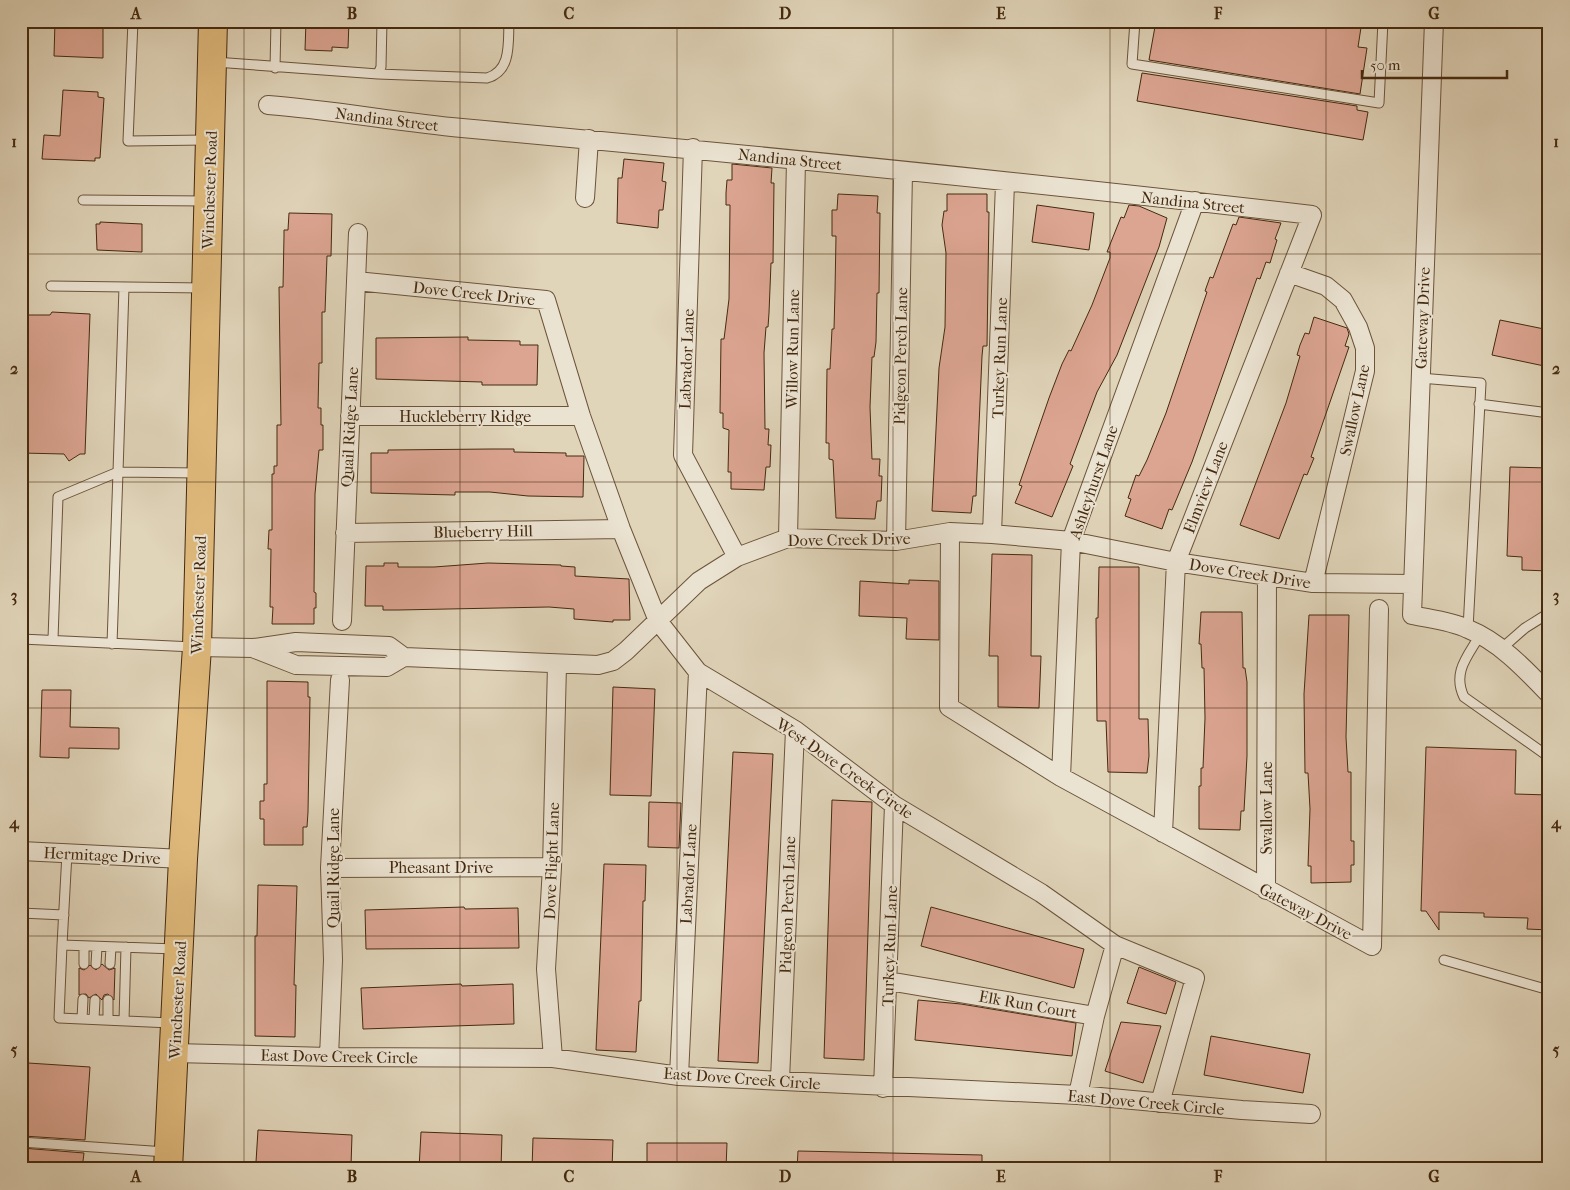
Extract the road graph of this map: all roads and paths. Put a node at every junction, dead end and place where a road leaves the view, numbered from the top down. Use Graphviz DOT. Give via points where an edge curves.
graph roads {
  1 [pos="133,21"];
  2 [pos="213,21"];
  3 [pos="276,21"];
  4 [pos="382,21"];
  5 [pos="509,21"];
  6 [pos="1135,21"];
  7 [pos="1383,21"];
  8 [pos="1434,21"];
  9 [pos="212,62"];
  10 [pos="275,68"];
  11 [pos="378,74"];
  12 [pos="268,105"];
  13 [pos="210,140"];
  14 [pos="589,140"];
  15 [pos="693,148"];
  16 [pos="796,160"];
  17 [pos="903,172"];
  18 [pos="1005,183"];
  19 [pos="585,198"];
  20 [pos="83,200"];
  21 [pos="208,201"];
  22 [pos="1195,201"];
  23 [pos="1312,215"];
  24 [pos="358,233"];
  25 [pos="1289,273"];
  26 [pos="356,281"];
  27 [pos="51,286"];
  28 [pos="124,287"];
  29 [pos="206,288"];
  30 [pos="1420,378"];
  31 [pos="1479,404"];
  32 [pos="1549,413"];
  33 [pos="350,416"];
  34 [pos="581,416"];
  35 [pos="118,472"];
  36 [pos="201,473"];
  37 [pos="621,529"];
  38 [pos="950,532"];
  39 [pos="345,533"];
  40 [pos="992,534"];
  41 [pos="788,538"];
  42 [pos="896,541"];
  43 [pos="1071,541"];
  44 [pos="737,557"];
  45 [pos="1176,562"];
  46 [pos="1267,576"];
  47 [pos="1313,583"];
  48 [pos="1413,584"];
  49 [pos="1379,609"];
  50 [pos="1549,613"];
  51 [pos="342,621"];
  52 [pos="658,621"];
  53 [pos="1474,632"];
  54 [pos="21,638"];
  55 [pos="53,639"];
  56 [pos="112,644"];
  57 [pos="342,644"];
  58 [pos="197,647"];
  59 [pos="254,648"];
  60 [pos="1501,649"];
  61 [pos="404,657"];
  62 [pos="557,665"];
  63 [pos="698,672"];
  64 [pos="341,673"];
  65 [pos="1549,694"];
  66 [pos="795,730"];
  67 [pos="1549,756"];
  68 [pos="1062,777"];
  69 [pos="894,805"];
  70 [pos="1163,833"];
  71 [pos="21,851"];
  72 [pos="66,853"];
  73 [pos="183,859"];
  74 [pos="552,867"];
  75 [pos="330,868"];
  76 [pos="1266,890"];
  77 [pos="21,913"];
  78 [pos="64,915"];
  79 [pos="62,945"];
  80 [pos="1115,945"];
  81 [pos="84,946"];
  82 [pos="97,947"];
  83 [pos="111,947"];
  84 [pos="126,948"];
  85 [pos="179,949"];
  86 [pos="1444,960"];
  87 [pos="84,964"];
  88 [pos="96,964"];
  89 [pos="110,964"];
  90 [pos="888,981"];
  91 [pos="1549,990"];
  92 [pos="83,999"];
  93 [pos="95,1000"];
  94 [pos="108,1000"];
  95 [pos="1095,1016"];
  96 [pos="82,1019"];
  97 [pos="94,1020"];
  98 [pos="108,1020"];
  99 [pos="124,1020"];
  100 [pos="176,1023"];
  101 [pos="174,1053"];
  102 [pos="329,1056"];
  103 [pos="553,1058"];
  104 [pos="679,1076"];
  105 [pos="780,1080"];
  106 [pos="882,1088"];
  107 [pos="1078,1096"];
  108 [pos="1160,1103"];
  109 [pos="1311,1114"];
  110 [pos="21,1142"];
  111 [pos="168,1161"];
  1 -- 13 [label="lane" via="128,140"];
  2 -- 9 [label="main road, Winchester Road"];
  3 -- 10 [label="lane"];
  4 -- 11 [label="lane"];
  5 -- 11 [label="lane" via="508,53 504,66 496,75 487,78"];
  6 -- 7 [label="lane" via="1132,64 1380,103"];
  8 -- 30 [label="street, Gateway Drive"];
  9 -- 10 [label="lane"];
  9 -- 13 [label="main road, Winchester Road"];
  10 -- 11 [label="lane"];
  12 -- 14 [label="street, Nandina Street"];
  13 -- 21 [label="main road, Winchester Road"];
  14 -- 15 [label="street, Nandina Street"];
  14 -- 19 [label="street"];
  15 -- 16 [label="street, Nandina Street"];
  15 -- 44 [label="street, Labrador Lane" via="683,455"];
  16 -- 17 [label="street, Nandina Street"];
  16 -- 41 [label="street, Willow Run Lane"];
  17 -- 18 [label="street, Nandina Street"];
  17 -- 42 [label="street, Pidgeon Perch Lane"];
  18 -- 22 [label="street, Nandina Street"];
  18 -- 40 [label="street, Turkey Run Lane"];
  20 -- 21 [label="lane"];
  21 -- 29 [label="main road, Winchester Road"];
  22 -- 23 [label="street, Nandina Street"];
  22 -- 43 [label="street, Ashleyhurst Lane"];
  23 -- 25 [label="street, Elmview Lane"];
  24 -- 26 [label="street, Quail Ridge Lane"];
  25 -- 45 [label="street, Elmview Lane"];
  25 -- 47 [label="street, Swallow Lane" via="1326,286 1343,300 1365,348 1365,370"];
  26 -- 33 [label="street, Quail Ridge Lane"];
  26 -- 34 [label="street, Dove Creek Drive" via="546,300"];
  27 -- 28 [label="lane"];
  28 -- 29 [label="lane"];
  28 -- 35 [label="lane"];
  29 -- 36 [label="main road, Winchester Road"];
  30 -- 31 [label="lane" via="1481,383"];
  30 -- 48 [label="street, Gateway Drive"];
  31 -- 32 [label="lane"];
  31 -- 53 [label="lane"];
  33 -- 34 [label="street, Huckleberry Ridge"];
  33 -- 39 [label="street, Quail Ridge Lane"];
  34 -- 37 [label="street, Dove Creek Drive"];
  35 -- 36 [label="lane"];
  35 -- 55 [label="lane" via="58,497"];
  35 -- 56 [label="lane"];
  36 -- 58 [label="main road, Winchester Road"];
  37 -- 39 [label="street, Blueberry Hill"];
  37 -- 52 [label="street, Dove Creek Drive"];
  38 -- 40 [label="street, Dove Creek Drive"];
  38 -- 42 [label="street, Dove Creek Drive"];
  38 -- 68 [label="street, Gateway Drive" via="949,707"];
  39 -- 51 [label="street, Quail Ridge Lane"];
  40 -- 43 [label="street, Dove Creek Drive"];
  41 -- 42 [label="street, Dove Creek Drive"];
  41 -- 44 [label="street, Dove Creek Drive"];
  43 -- 45 [label="street, Dove Creek Drive"];
  43 -- 68 [label="street, Ashleyhurst Lane"];
  44 -- 52 [label="street, Dove Creek Drive" via="699,581"];
  45 -- 46 [label="street, Dove Creek Drive"];
  45 -- 70 [label="street, Elmview Lane"];
  46 -- 47 [label="street, Dove Creek Drive"];
  46 -- 76 [label="street, Swallow Lane"];
  47 -- 48 [label="street, Dove Creek Drive"];
  48 -- 53 [label="street, Gateway Drive" via="1412,615"];
  49 -- 76 [label="street, Gateway Drive" via="1372,946"];
  50 -- 60 [label="lane"];
  52 -- 62 [label="street" via="613,661 598,665"];
  52 -- 63 [label="street, West Dove Creek Circle"];
  53 -- 60 [label="street"];
  53 -- 67 [label="lane" via="1459,672 1459,686 1464,697"];
  54 -- 55 [label="lane"];
  55 -- 56 [label="lane"];
  56 -- 58 [label="lane"];
  57 -- 59 [label="street" via="296,642"];
  57 -- 61 [label="street" via="389,646"];
  57 -- 64 [label="street, Quail Ridge Lane"];
  58 -- 59 [label="street"];
  58 -- 73 [label="main road, Winchester Road"];
  59 -- 64 [label="street" via="296,665"];
  60 -- 65 [label="street"];
  61 -- 62 [label="street"];
  61 -- 64 [label="street" via="388,667"];
  62 -- 74 [label="street, Dove Flight Lane"];
  63 -- 66 [label="street, West Dove Creek Circle"];
  63 -- 104 [label="street, Labrador Lane"];
  64 -- 75 [label="street, Quail Ridge Lane"];
  66 -- 69 [label="street, West Dove Creek Circle"];
  66 -- 105 [label="street, Pidgeon Perch Lane"];
  68 -- 70 [label="street, Gateway Drive"];
  69 -- 80 [label="street, West Dove Creek Circle" via="1040,893"];
  69 -- 90 [label="street, Turkey Run Lane"];
  70 -- 76 [label="street, Gateway Drive"];
  71 -- 72 [label="street, Hermitage Drive"];
  72 -- 73 [label="street, Hermitage Drive"];
  72 -- 78 [label="lane"];
  73 -- 85 [label="main road, Winchester Road"];
  74 -- 75 [label="street, Pheasant Drive"];
  74 -- 103 [label="street, Dove Flight Lane" via="546,969"];
  75 -- 102 [label="street, Quail Ridge Lane" via="333,960"];
  77 -- 78 [label="lane"];
  78 -- 79 [label="lane"];
  79 -- 81 [label="lane"];
  79 -- 96 [label="lane" via="59,1018"];
  80 -- 95 [label="street, Elk Run Court"];
  80 -- 108 [label="street, West Dove Creek Circle" via="1195,978"];
  81 -- 82 [label="lane"];
  81 -- 87 [label="lane"];
  82 -- 83 [label="lane"];
  82 -- 88 [label="lane"];
  83 -- 84 [label="lane"];
  83 -- 89 [label="lane"];
  84 -- 85 [label="lane"];
  84 -- 99 [label="lane"];
  85 -- 100 [label="main road, Winchester Road"];
  86 -- 91 [label="lane"];
  90 -- 95 [label="street, Elk Run Court"];
  90 -- 106 [label="street, Turkey Run Lane"];
  92 -- 96 [label="lane"];
  93 -- 97 [label="lane"];
  94 -- 98 [label="lane"];
  95 -- 107 [label="street"];
  96 -- 97 [label="lane"];
  97 -- 98 [label="lane"];
  98 -- 99 [label="lane"];
  99 -- 100 [label="lane"];
  100 -- 101 [label="main road, Winchester Road"];
  101 -- 102 [label="street, East Dove Creek Circle"];
  101 -- 111 [label="main road, Winchester Road"];
  102 -- 103 [label="street, East Dove Creek Circle"];
  103 -- 104 [label="street, East Dove Creek Circle"];
  104 -- 105 [label="street, East Dove Creek Circle"];
  105 -- 106 [label="street, East Dove Creek Circle"];
  106 -- 107 [label="street, East Dove Creek Circle"];
  107 -- 108 [label="street, East Dove Creek Circle"];
  108 -- 109 [label="street, East Dove Creek Circle"];
  110 -- 111 [label="lane"];
}
